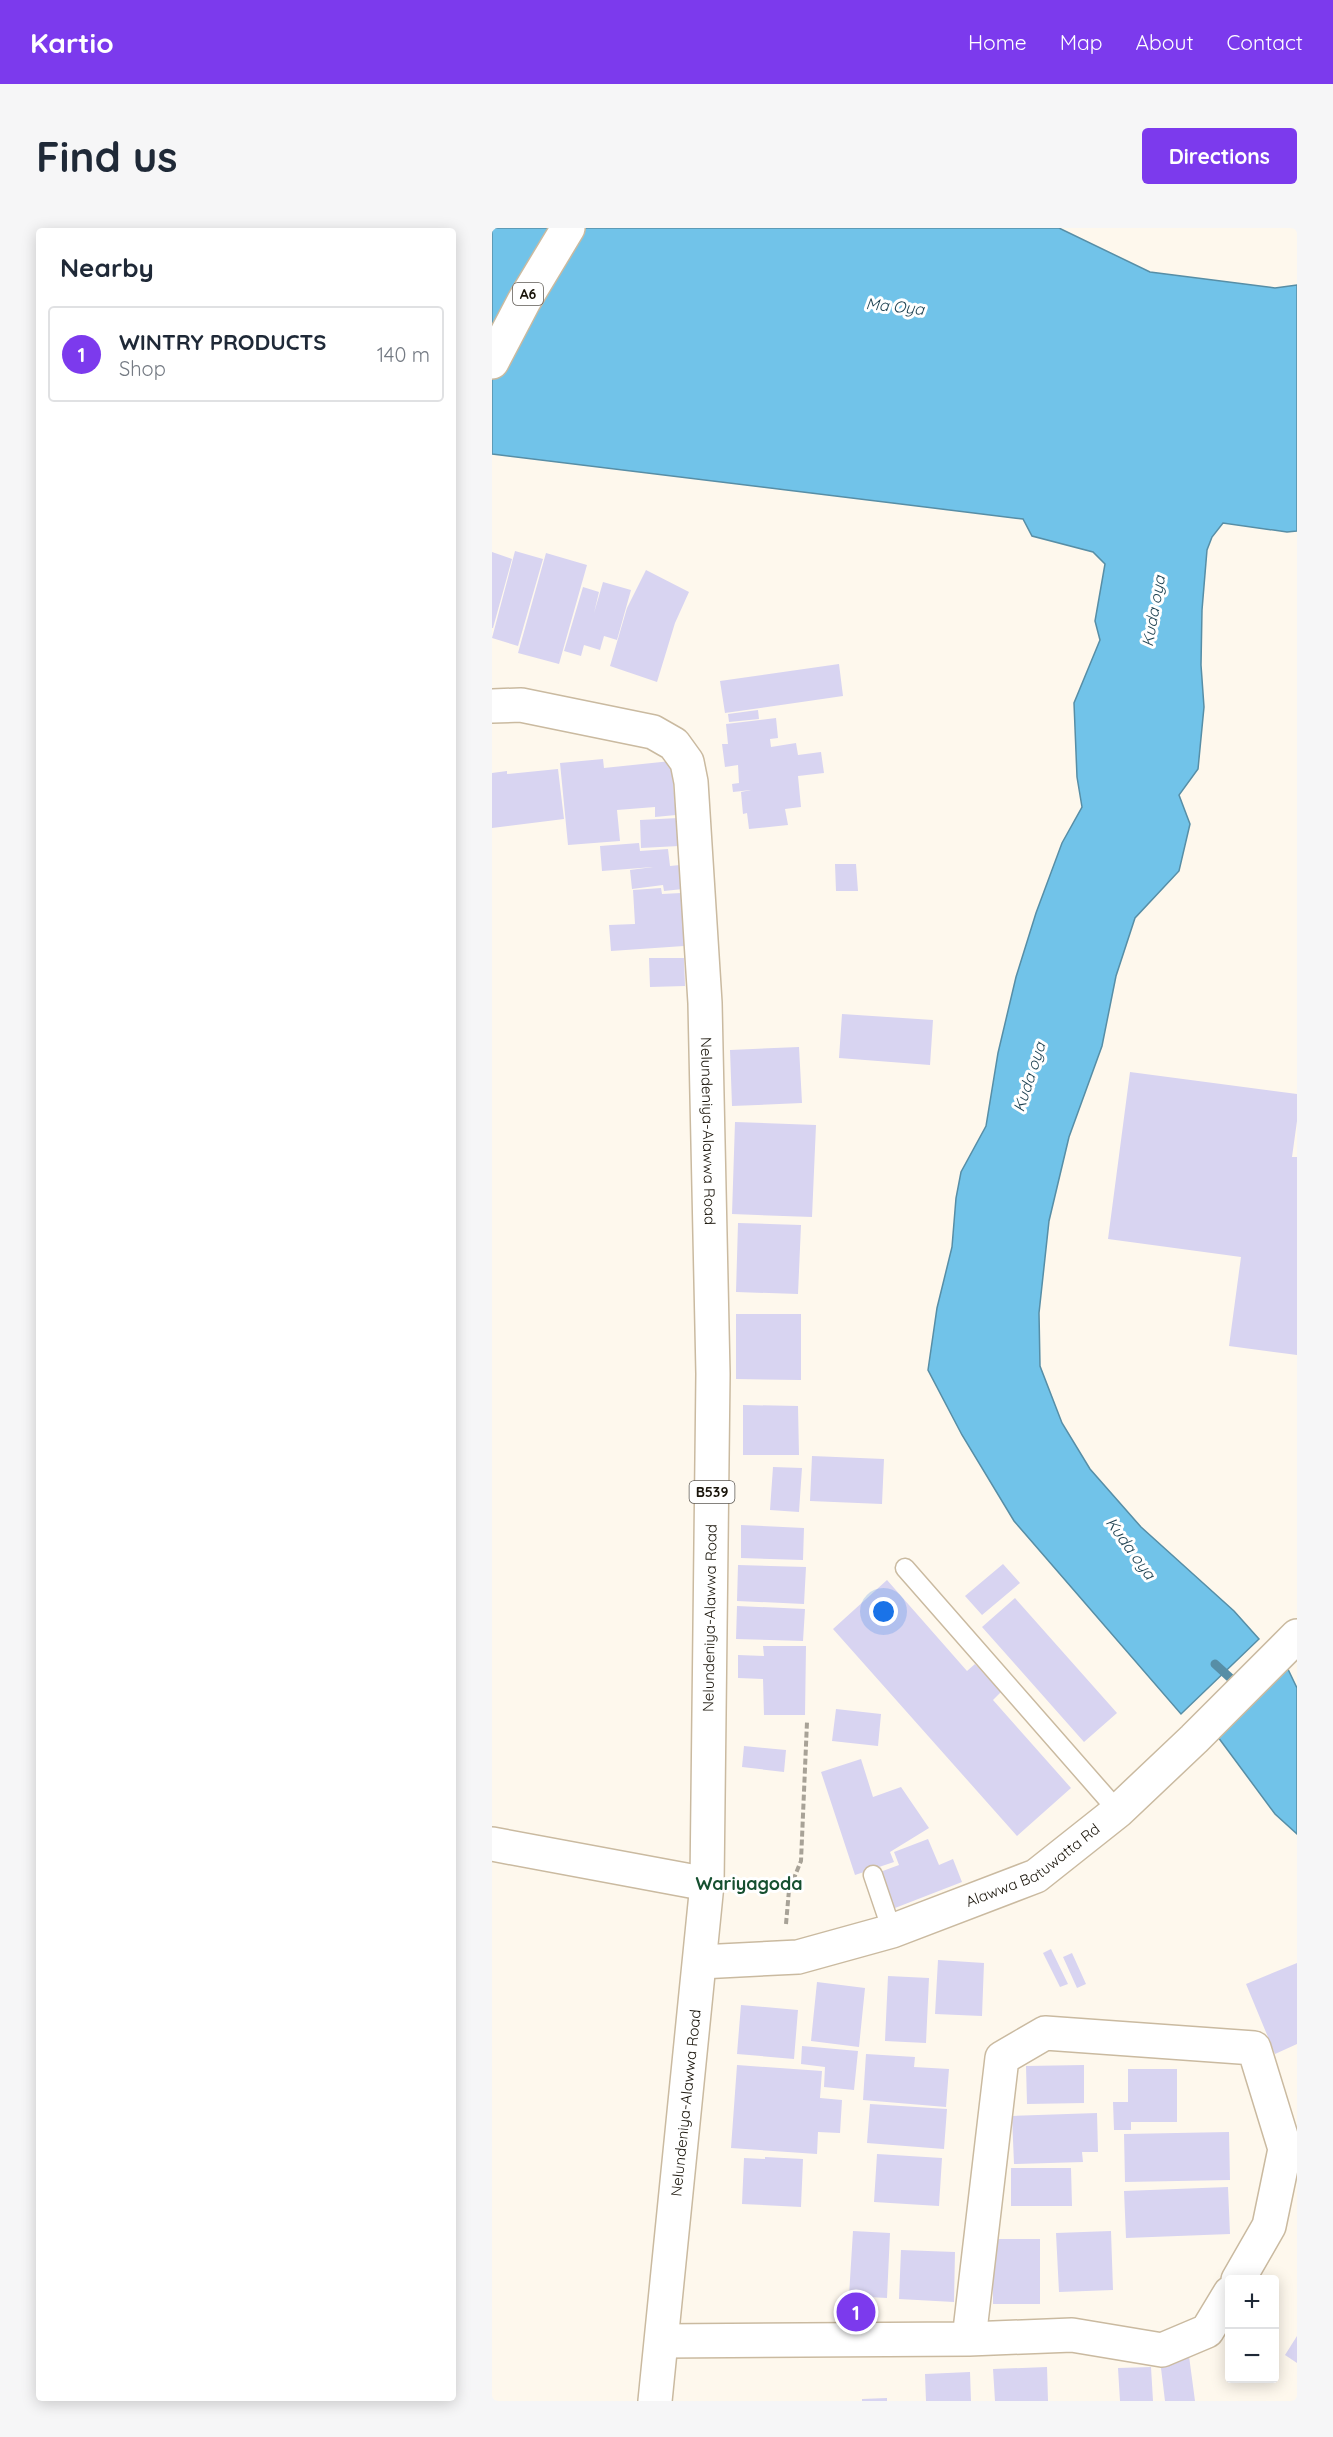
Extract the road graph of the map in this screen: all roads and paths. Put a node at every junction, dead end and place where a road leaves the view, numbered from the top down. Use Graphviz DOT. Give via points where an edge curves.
graph roads {
  1 [pos="568,228"];
  2 [pos="492,362"];
  3 [pos="492,688"];
  4 [pos="507,705"];
  5 [pos="905,1568"];
  6 [pos="1297,1636"];
  7 [pos="807,1722"];
  8 [pos="1118,1811"];
  9 [pos="492,1844"];
  10 [pos="873,1875"];
  11 [pos="707,1884"];
  12 [pos="892,1931"];
  13 [pos="784,1958"];
  14 [pos="700,1962"];
  15 [pos="1241,2275"];
  16 [pos="1225,2301"];
  17 [pos="969,2339"];
  18 [pos="662,2341"];
  19 [pos="655,2401"];
  1 -- 2 [label="main road, A6"];
  3 -- 4 [label="main road, Nelundeniya-Alawwa Road / B539"];
  4 -- 11 [label="main road, Nelundeniya-Alawwa Road / B539" via="653,732 674,744 687,762 691,782 705,1003 714,1374"];
  5 -- 8 [label="lane"];
  6 -- 8 [label="main road, Alawwa Batuwatta Rd"];
  7 -- 13 [label="path" via="801,1861 789,1890"];
  8 -- 12 [label="main road, Alawwa Batuwatta Rd" via="1036,1876"];
  9 -- 11 [label="main road"];
  10 -- 12 [label="lane"];
  11 -- 14 [label="main road, Nelundeniya-Alawwa Road / B539"];
  12 -- 13 [label="main road, Alawwa Batuwatta Rd"];
  13 -- 14 [label="main road, Alawwa Batuwatta Rd"];
  14 -- 18 [label="main road, Nelundeniya-Alawwa Road / B539"];
  15 -- 17 [label="main road" via="1269,2226 1285,2149 1254,2048 1045,2033 1002,2058"];
  16 -- 17 [label="main road" via="1207,2331 1162,2350 1072,2335"];
  17 -- 18 [label="main road"];
  18 -- 19 [label="main road, Nelundeniya-Alawwa Road / B539"];
}
